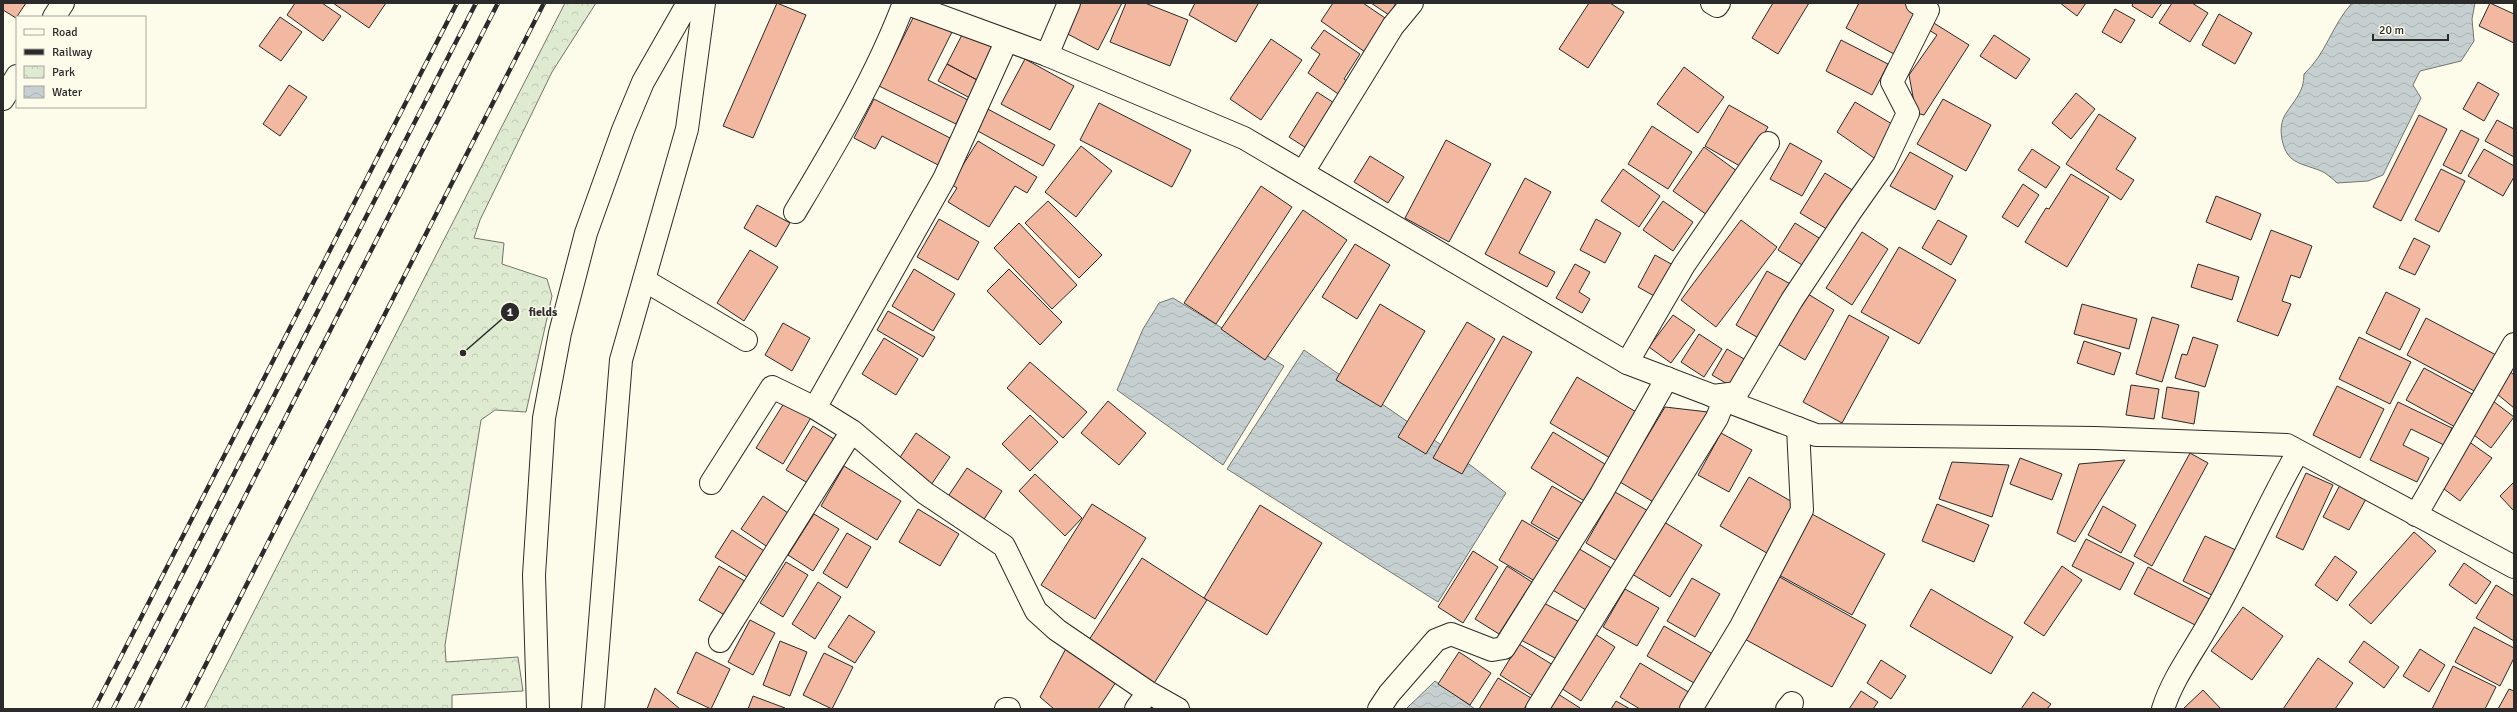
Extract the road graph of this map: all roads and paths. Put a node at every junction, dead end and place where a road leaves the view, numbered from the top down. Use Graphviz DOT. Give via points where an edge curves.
graph roads {
  1 [pos="63,3"];
  2 [pos="688,3"];
  3 [pos="704,3"];
  4 [pos="904,3"];
  5 [pos="1068,3"];
  6 [pos="1412,3"];
  7 [pos="1712,3"];
  8 [pos="1719,3"];
  9 [pos="1917,3"];
  10 [pos="55,16"];
  11 [pos="1006,42"];
  12 [pos="1047,55"];
  13 [pos="1768,144"];
  14 [pos="1303,172"];
  15 [pos="795,212"];
  16 [pos="644,280"];
  17 [pos="746,340"];
  18 [pos="2514,344"];
  19 [pos="1627,363"];
  20 [pos="1667,378"];
  21 [pos="1719,398"];
  22 [pos="815,408"];
  23 [pos="1798,428"];
  24 [pos="852,431"];
  25 [pos="2298,452"];
  26 [pos="711,483"];
  27 [pos="2416,515"];
  28 [pos="2514,567"];
  29 [pos="720,641"];
  30 [pos="1142,701"];
  31 [pos="595,706"];
  32 [pos="538,709"];
  33 [pos="1178,709"];
  34 [pos="1379,709"];
  35 [pos="1537,709"];
  36 [pos="1691,709"];
  37 [pos="2163,709"];
  1 -- 10 [label="street"];
  2 -- 32 [label="street" via="643,82 623,130 586,233 560,333 544,418 534,575"];
  3 -- 16 [label="street" via="686,129"];
  4 -- 11 [label="street"];
  4 -- 15 [label="street" via="891,36 846,126"];
  5 -- 12 [label="street"];
  6 -- 14 [label="street" via="1393,26"];
  7 -- 8 [label="street" via="1717,6"];
  9 -- 21 [label="street" via="1928,10 1892,82 1908,113 1884,164 1792,300 1737,393"];
  11 -- 12 [label="street"];
  11 -- 22 [label="street" via="944,179"];
  12 -- 14 [label="street" via="1244,138"];
  13 -- 19 [label="street" via="1684,265"];
  14 -- 19 [label="street"];
  16 -- 17 [label="street"];
  16 -- 31 [label="street" via="621,360"];
  18 -- 27 [label="street"];
  19 -- 20 [label="street"];
  20 -- 21 [label="street"];
  20 -- 34 [label="street" via="1601,494 1504,648 1492,650 1451,634 1436,640"];
  21 -- 23 [label="street"];
  21 -- 35 [label="street" via="1717,418"];
  22 -- 24 [label="street"];
  22 -- 26 [label="street" via="772,387"];
  23 -- 25 [label="street" via="1816,435 2095,438 2287,445"];
  23 -- 36 [label="street" via="1802,510 1740,628"];
  24 -- 29 [label="street"];
  24 -- 30 [label="street" via="924,493 1004,546 1036,611"];
  25 -- 27 [label="street"];
  25 -- 37 [label="street" via="2279,484 2210,621 2169,689"];
  27 -- 28 [label="street"];
  30 -- 33 [label="street"];
}
